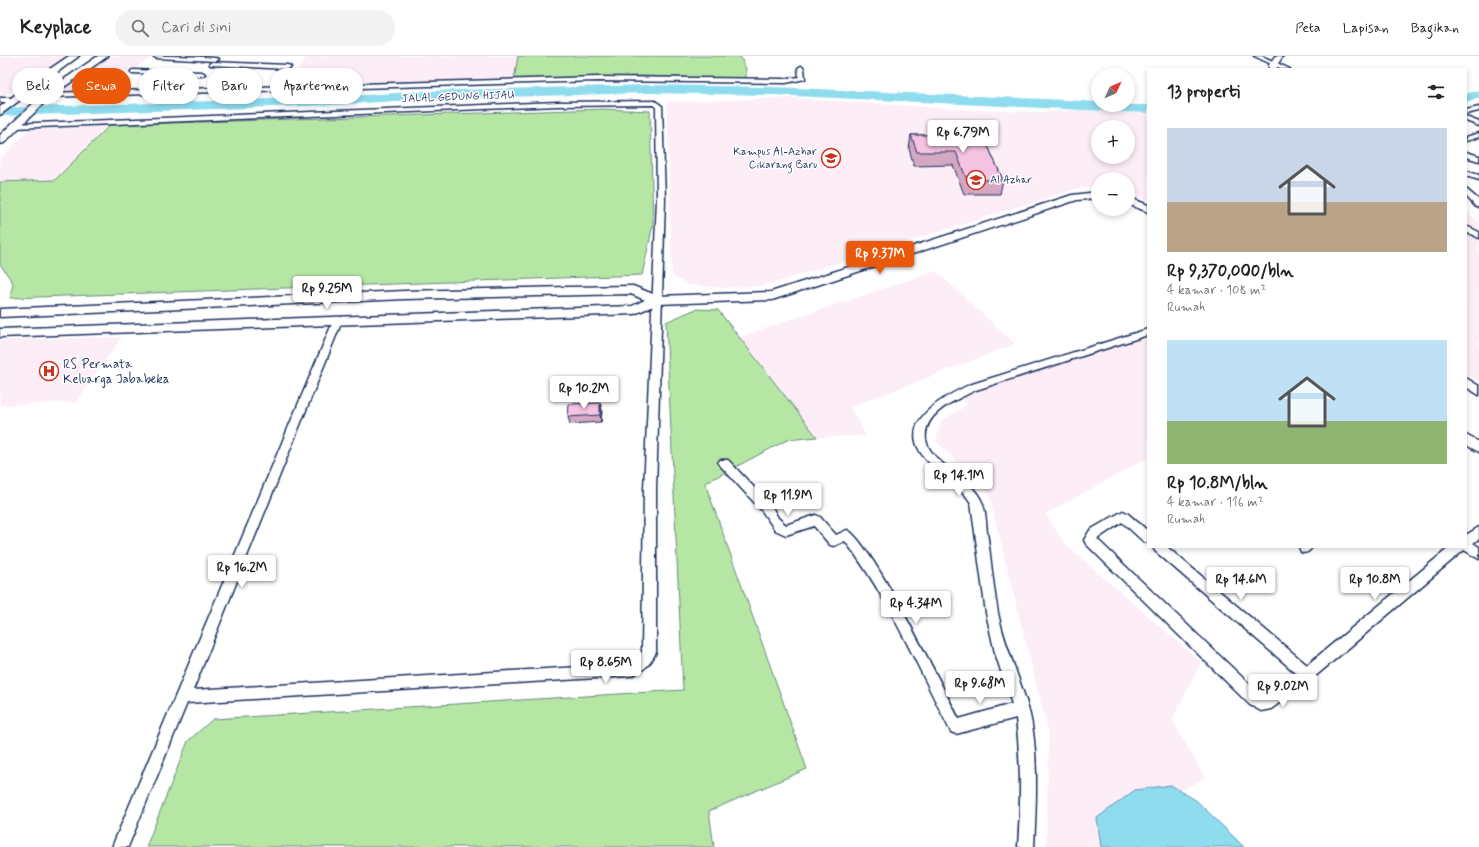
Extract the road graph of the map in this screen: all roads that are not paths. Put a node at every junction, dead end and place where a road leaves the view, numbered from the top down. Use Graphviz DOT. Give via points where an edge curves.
graph roads {
  1 [pos="75,56"];
  2 [pos="104,56"];
  3 [pos="156,56"];
  4 [pos="1257,56"];
  5 [pos="216,60"];
  6 [pos="1276,62"];
  7 [pos="288,67"];
  8 [pos="801,68"];
  9 [pos="1285,68"];
  10 [pos="133,72"];
  11 [pos="202,74"];
  12 [pos="199,77"];
  13 [pos="64,83"];
  14 [pos="199,92"];
  15 [pos="139,93"];
  16 [pos="64,95"];
  17 [pos="7,102"];
  18 [pos="38,104"];
  19 [pos="1479,109"];
  20 [pos="0,112"];
  21 [pos="1467,112"];
  22 [pos="1467,119"];
  23 [pos="1479,124"];
  24 [pos="16,125"];
  25 [pos="1479,135"];
  26 [pos="1468,139"];
  27 [pos="0,141"];
  28 [pos="1479,142"];
  29 [pos="1467,154"];
  30 [pos="1479,159"];
  31 [pos="1467,173"];
  32 [pos="1479,178"];
  33 [pos="1467,192"];
  34 [pos="1091,196"];
  35 [pos="1135,203"];
  36 [pos="1478,203"];
  37 [pos="1147,209"];
  38 [pos="1467,229"];
  39 [pos="1479,235"];
  40 [pos="656,300"];
  41 [pos="0,313"];
  42 [pos="337,321"];
  43 [pos="1147,332"];
  44 [pos="0,333"];
  45 [pos="1467,383"];
  46 [pos="1479,391"];
  47 [pos="1467,441"];
  48 [pos="1479,448"];
  49 [pos="724,463"];
  50 [pos="1479,532"];
  51 [pos="1147,537"];
  52 [pos="1467,541"];
  53 [pos="1467,546"];
  54 [pos="1160,548"];
  55 [pos="1458,548"];
  56 [pos="1479,554"];
  57 [pos="1307,674"];
  58 [pos="184,697"];
  59 [pos="1022,712"];
  60 [pos="120,847"];
  61 [pos="1026,847"];
  1 -- 17 [label="street"];
  2 -- 13 [label="street"];
  3 -- 5 [label="street"];
  4 -- 6 [label="street"];
  5 -- 7 [label="street"];
  5 -- 11 [label="street"];
  6 -- 9 [label="street"];
  8 -- 14 [label="street" via="803,78 786,81 598,79"];
  10 -- 11 [label="street"];
  11 -- 12 [label="street"];
  15 -- 16 [label="street"];
  17 -- 20 [label="street"];
  18 -- 24 [label="street"];
  19 -- 21 [label="street"];
  22 -- 23 [label="street"];
  24 -- 27 [label="street"];
  24 -- 40 [label="street, JALAL GEDUNG HIJAU" via="558,104 656,104 659,106 661,199"];
  25 -- 26 [label="street"];
  26 -- 28 [label="street"];
  29 -- 30 [label="street"];
  31 -- 32 [label="street"];
  33 -- 36 [label="street"];
  34 -- 40 [label="street" via="1076,197 782,294 724,300"];
  35 -- 37 [label="street"];
  38 -- 39 [label="street"];
  40 -- 41 [label="street" via="633,290 568,291 405,295"];
  40 -- 42 [label="street" via="634,310"];
  40 -- 58 [label="street" via="650,489 649,652 641,665 630,670"];
  42 -- 44 [label="street"];
  42 -- 58 [label="street"];
  43 -- 59 [label="street" via="967,389 939,406 922,424 920,434 927,453 972,492 977,503 992,613 1002,653"];
  45 -- 46 [label="street"];
  47 -- 48 [label="street"];
  49 -- 59 [label="street" via="767,508 768,515 783,530 816,520 834,542 847,536 862,554 886,593 956,727 1004,713"];
  50 -- 52 [label="street"];
  51 -- 57 [label="street" via="1122,516 1094,533 1090,540 1261,704 1266,704"];
  53 -- 56 [label="street"];
  54 -- 57 [label="street"];
  55 -- 57 [label="street"];
  58 -- 60 [label="street"];
  59 -- 61 [label="street" via="1027,754"];
}
